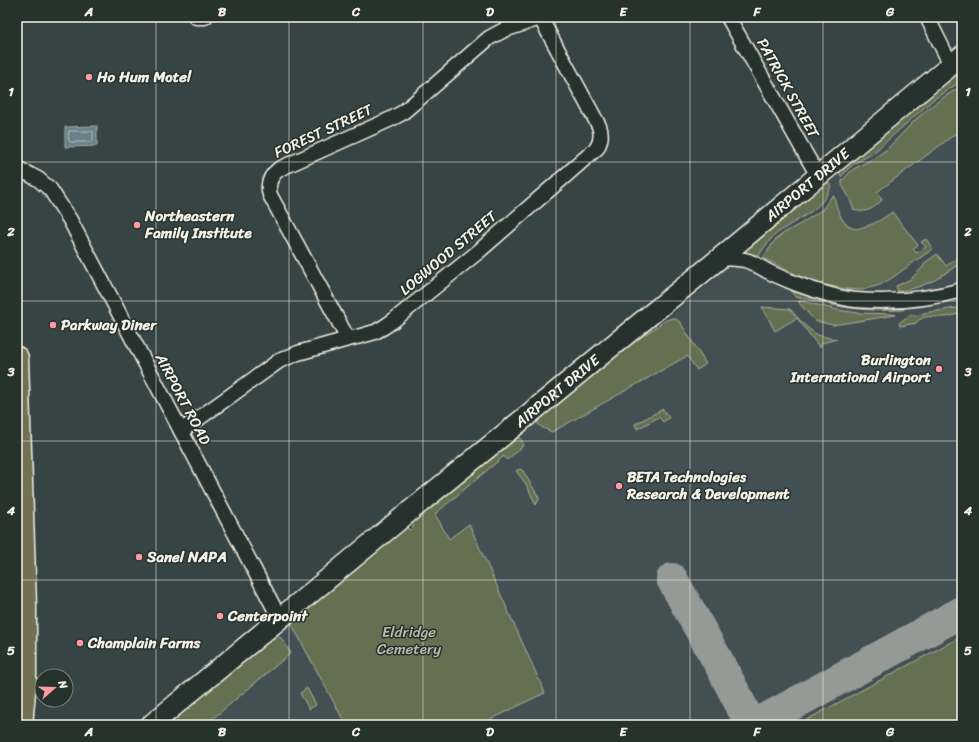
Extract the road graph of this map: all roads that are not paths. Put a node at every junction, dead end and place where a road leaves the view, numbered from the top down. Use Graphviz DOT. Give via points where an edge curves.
graph roads {
  1 [pos="196,17"];
  2 [pos="205,17"];
  3 [pos="540,17"];
  4 [pos="728,17"];
  5 [pos="927,17"];
  6 [pos="957,61"];
  7 [pos="17,168"];
  8 [pos="818,176"];
  9 [pos="720,258"];
  10 [pos="962,290"];
  11 [pos="348,339"];
  12 [pos="17,358"];
  13 [pos="181,430"];
  14 [pos="280,619"];
  15 [pos="21,725"];
  16 [pos="151,725"];
  1 -- 2 [label="street"];
  3 -- 11 [label="street, LOGWOOD STREET" via="599,126 601,135 597,148 478,252 394,320 375,332"];
  3 -- 11 [label="street, FOREST STREET" via="489,38 412,105 391,119 279,169 270,178 270,195"];
  4 -- 8 [label="street, PATRICK STREET"];
  5 -- 6 [label="street"];
  6 -- 8 [label="main road, AIRPORT DRIVE"];
  7 -- 13 [label="street, AIRPORT ROAD" via="50,189 70,220"];
  8 -- 9 [label="main road, AIRPORT DRIVE"];
  9 -- 10 [label="street" via="748,261 813,290 855,300 922,298"];
  9 -- 14 [label="main road, AIRPORT DRIVE"];
  11 -- 13 [label="street, LOGWOOD STREET" via="279,361"];
  12 -- 15 [label="main road" via="25,614 25,681"];
  13 -- 14 [label="street, AIRPORT ROAD"];
  14 -- 16 [label="main road, AIRPORT DRIVE"];
}
